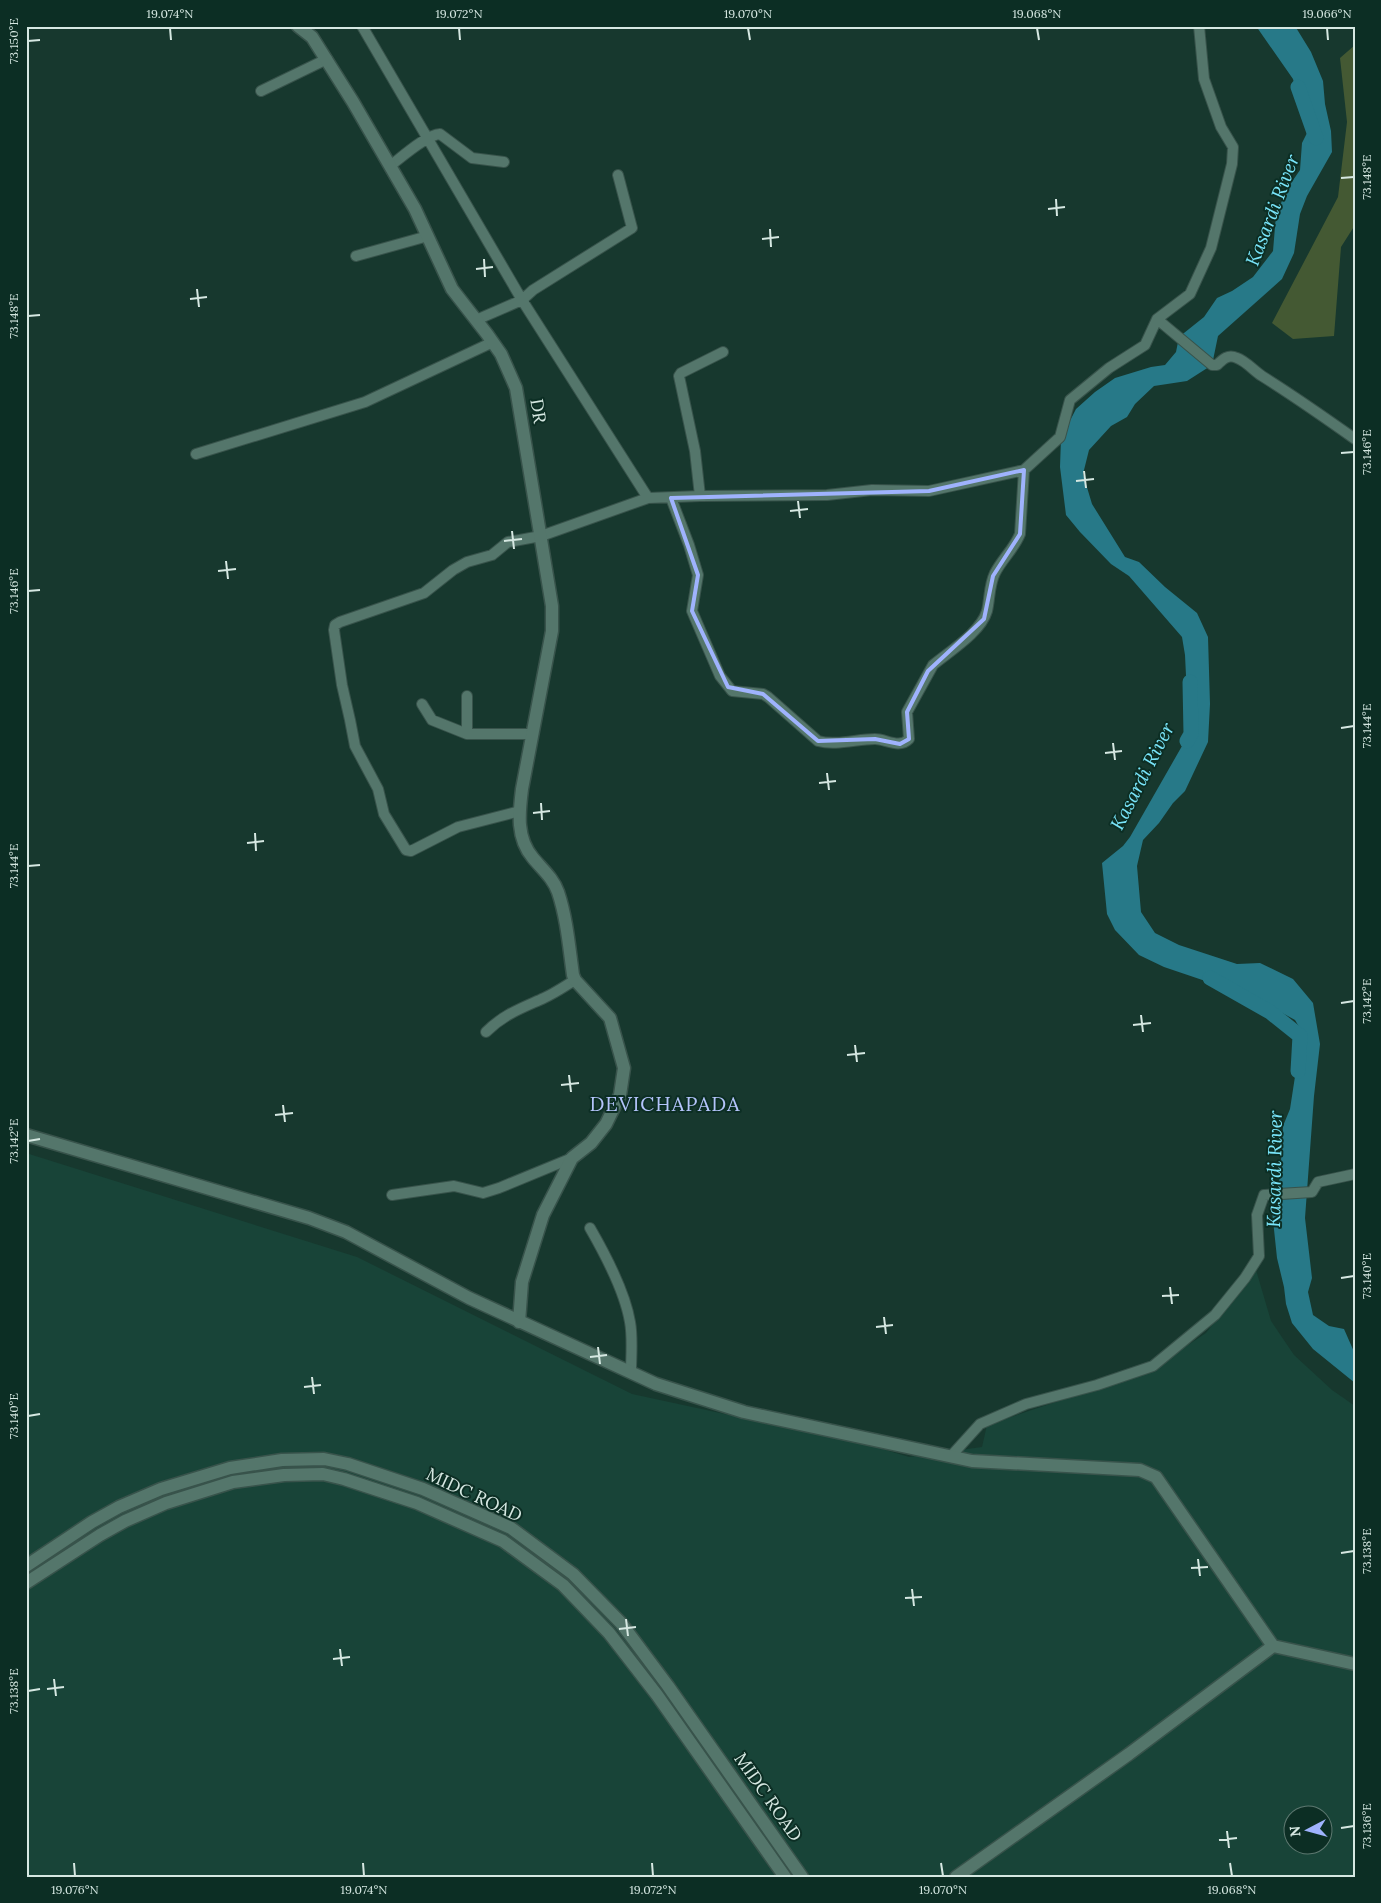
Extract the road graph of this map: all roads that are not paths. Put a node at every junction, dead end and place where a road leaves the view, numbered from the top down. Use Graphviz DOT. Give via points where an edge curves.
graph roads {
  1 [pos="298,26"];
  2 [pos="362,26"];
  3 [pos="1200,26"];
  4 [pos="327,60"];
  5 [pos="261,91"];
  6 [pos="428,139"];
  7 [pos="504,162"];
  8 [pos="390,166"];
  9 [pos="618,175"];
  10 [pos="428,236"];
  11 [pos="356,256"];
  12 [pos="522,300"];
  13 [pos="1157,319"];
  14 [pos="476,320"];
  15 [pos="493,342"];
  16 [pos="723,352"];
  17 [pos="1355,439"];
  18 [pos="196,454"];
  19 [pos="1024,470"];
  20 [pos="700,496"];
  21 [pos="648,498"];
  22 [pos="671,498"];
  23 [pos="541,536"];
  24 [pos="467,696"];
  25 [pos="422,704"];
  26 [pos="467,734"];
  27 [pos="532,734"];
  28 [pos="520,811"];
  29 [pos="575,980"];
  30 [pos="486,1032"];
  31 [pos="26,1136"];
  32 [pos="572,1158"];
  33 [pos="1355,1174"];
  34 [pos="392,1195"];
  35 [pos="590,1228"];
  36 [pos="519,1322"];
  37 [pos="631,1372"];
  38 [pos="951,1456"];
  39 [pos="26,1566"];
  40 [pos="26,1583"];
  41 [pos="1273,1646"];
  42 [pos="1355,1664"];
  43 [pos="785,1877"];
  44 [pos="802,1877"];
  45 [pos="956,1877"];
  1 -- 4 [label="main road, DR" via="312,36"];
  2 -- 6 [label="street"];
  3 -- 13 [label="street" via="1204,79 1221,127 1233,147 1232,164 1211,248 1190,294"];
  4 -- 5 [label="street"];
  4 -- 8 [label="main road, DR"];
  6 -- 7 [label="street" via="440,134 472,158"];
  6 -- 8 [label="street"];
  6 -- 12 [label="street"];
  8 -- 10 [label="main road, DR"];
  9 -- 12 [label="street" via="632,228"];
  10 -- 11 [label="street"];
  10 -- 14 [label="main road, DR" via="452,289"];
  12 -- 14 [label="street"];
  12 -- 21 [label="street"];
  13 -- 17 [label="street" via="1212,365 1218,366 1228,356 1237,358"];
  13 -- 19 [label="street" via="1144,344 1070,400 1060,437"];
  14 -- 15 [label="main road, DR"];
  15 -- 18 [label="street" via="365,402"];
  15 -- 23 [label="main road, DR" via="516,388"];
  16 -- 20 [label="street" via="679,376 695,451"];
  19 -- 20 [label="street" via="929,492 872,490 801,496"];
  19 -- 22 [label="street" via="1020,534 993,576 984,619 978,628 928,671 907,712 909,739 900,744 875,739 818,741 763,694 737,692 728,687 694,619 692,605 698,575"];
  20 -- 22 [label="street"];
  21 -- 22 [label="street"];
  21 -- 23 [label="street"];
  23 -- 27 [label="main road, DR" via="552,606 552,631"];
  23 -- 28 [label="street" via="508,542 492,555 453,570 424,593 340,622 334,630 355,746 378,789 384,814 406,850 411,851 468,823"];
  24 -- 26 [label="street"];
  25 -- 26 [label="street" via="432,720"];
  26 -- 27 [label="street"];
  27 -- 28 [label="main road, DR"];
  28 -- 29 [label="main road, DR" via="521,836 532,857 550,876 558,891"];
  29 -- 30 [label="street" via="520,1007 498,1020"];
  29 -- 32 [label="main road" via="610,1018 624,1068 620,1095 606,1124 591,1143"];
  31 -- 36 [label="main road" via="309,1218 346,1232"];
  32 -- 34 [label="street" via="483,1193 454,1186"];
  32 -- 36 [label="main road" via="543,1215 532,1247 522,1282"];
  33 -- 38 [label="street" via="1318,1182 1312,1192 1264,1195 1257,1215 1259,1256 1245,1278 1215,1315 1152,1366 1026,1404 980,1424"];
  35 -- 37 [label="street" via="626,1306 632,1338"];
  36 -- 37 [label="main road"];
  37 -- 38 [label="main road" via="656,1384 744,1412"];
  38 -- 41 [label="main road" via="972,1461 1140,1470 1156,1477"];
  39 -- 44 [label="main road, MIDC ROAD" via="119,1507 161,1489 230,1468 282,1460 324,1459 423,1488 511,1528 573,1574 620,1623 662,1678"];
  40 -- 43 [label="main road, MIDC ROAD" via="125,1521 166,1503 233,1482 284,1474 323,1474 417,1503 504,1542 563,1585 609,1633 651,1687"];
  41 -- 42 [label="main road"];
  41 -- 45 [label="main road"];
}
